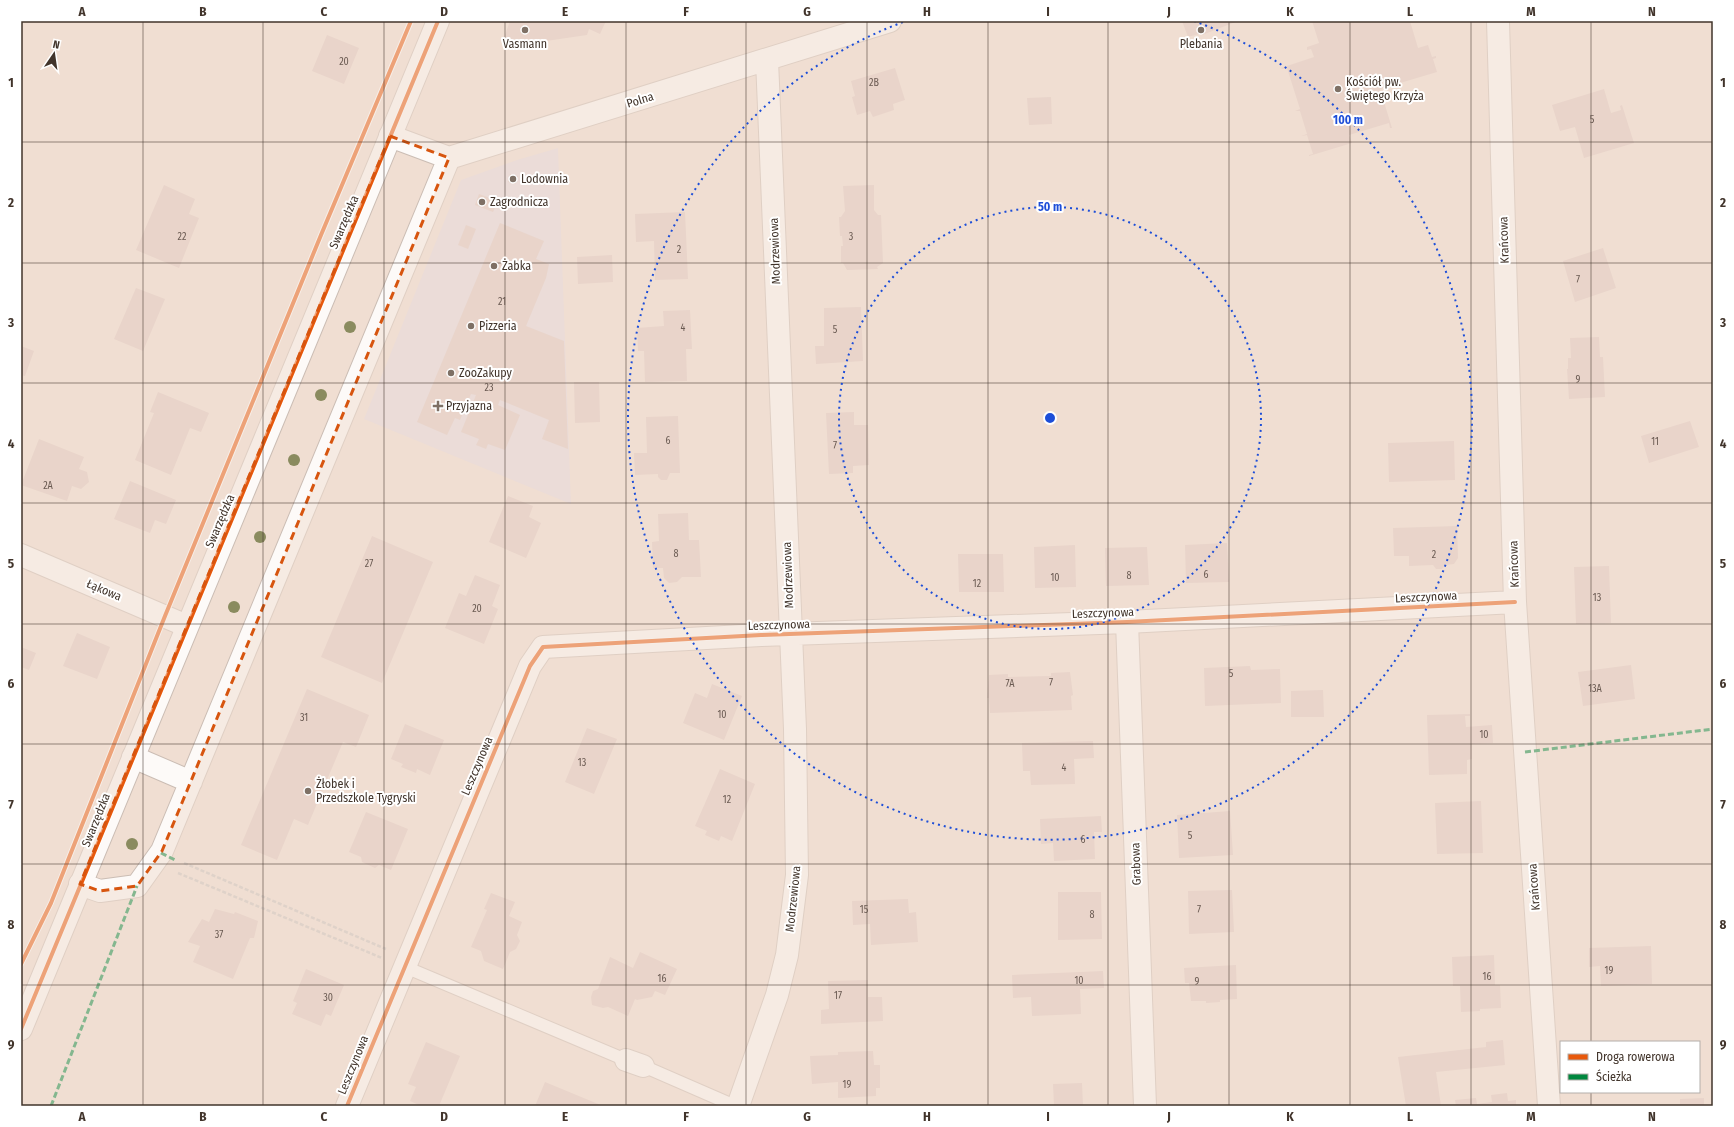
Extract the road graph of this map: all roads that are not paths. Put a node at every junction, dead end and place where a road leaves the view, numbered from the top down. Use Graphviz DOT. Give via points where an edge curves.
graph roads {
  1 [pos="438,21"];
  2 [pos="890,21"];
  3 [pos="1498,21"];
  4 [pos="767,60"];
  5 [pos="390,136"];
  6 [pos="449,158"];
  7 [pos="21,555"];
  8 [pos="1515,602"];
  9 [pos="1126,622"];
  10 [pos="187,626"];
  11 [pos="791,634"];
  12 [pos="133,757"];
  13 [pos="191,782"];
  14 [pos="80,884"];
  15 [pos="406,963"];
  16 [pos="26,1004"];
  17 [pos="21,1029"];
  18 [pos="348,1106"];
  19 [pos="736,1106"];
  20 [pos="1145,1106"];
  21 [pos="1548,1106"];
  1 -- 5 [label="street, Swarzędzka"];
  2 -- 4 [label="street, Polna"];
  3 -- 8 [label="street, Krańcowa"];
  4 -- 6 [label="street, Polna"];
  4 -- 11 [label="street, Modrzewiowa"];
  5 -- 6 [label="street"];
  5 -- 10 [label="street, Swarzędzka"];
  6 -- 13 [label="street"];
  7 -- 10 [label="street, Łąkowa"];
  8 -- 9 [label="street, Leszczynowa"];
  8 -- 21 [label="street, Krańcowa"];
  9 -- 11 [label="street, Leszczynowa"];
  9 -- 20 [label="street, Grabowa"];
  10 -- 12 [label="street, Swarzędzka"];
  11 -- 15 [label="street, Leszczynowa" via="543,647 530,666"];
  11 -- 19 [label="street, Modrzewiowa" via="798,874 781,982"];
  12 -- 13 [label="street"];
  12 -- 14 [label="street, Swarzędzka"];
  13 -- 14 [label="street" via="162,851 137,886 100,891"];
  14 -- 16 [label="street, Swarzędzka"];
  15 -- 18 [label="street, Leszczynowa"];
  15 -- 19 [label="lane"];
  16 -- 17 [label="street, Swarzędzka"];
}
